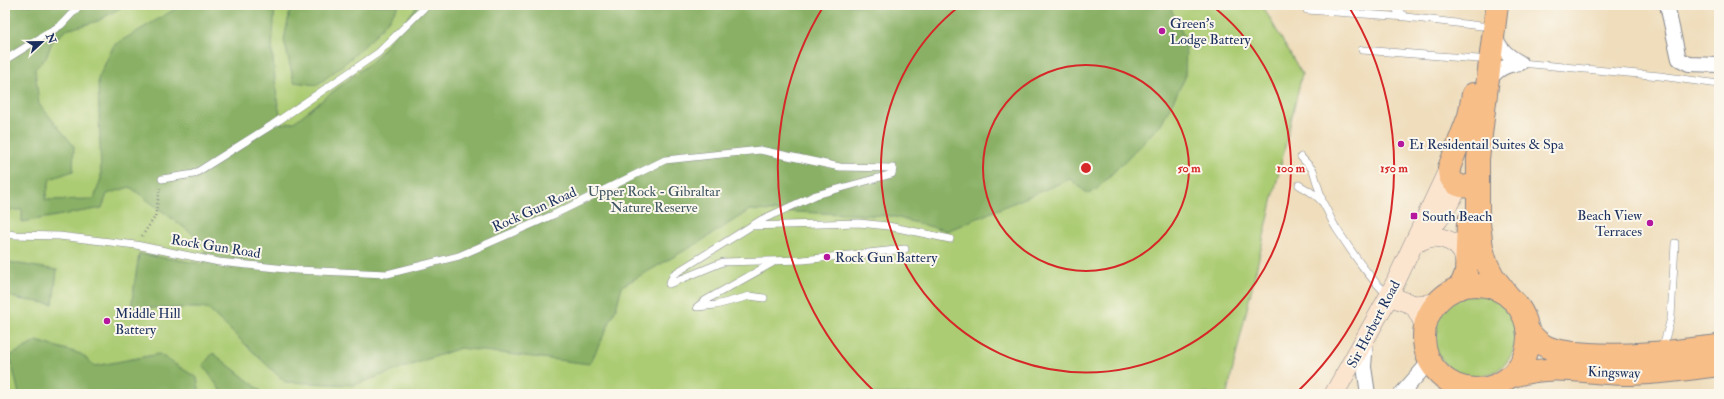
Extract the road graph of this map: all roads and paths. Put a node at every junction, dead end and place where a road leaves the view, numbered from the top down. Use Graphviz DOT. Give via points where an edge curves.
graph roads {
  1 [pos="80,5"];
  2 [pos="427,5"];
  3 [pos="1308,5"];
  4 [pos="1391,5"];
  5 [pos="1497,5"];
  6 [pos="1667,5"];
  7 [pos="1406,17"];
  8 [pos="1486,20"];
  9 [pos="1362,50"];
  10 [pos="1478,59"];
  11 [pos="5,60"];
  12 [pos="1520,63"];
  13 [pos="1719,65"];
  14 [pos="1488,84"];
  15 [pos="1719,84"];
  16 [pos="1301,157"];
  17 [pos="1450,166"];
  18 [pos="162,179"];
  19 [pos="1470,180"];
  20 [pos="1299,185"];
  21 [pos="1323,203"];
  22 [pos="751,226"];
  23 [pos="5,233"];
  24 [pos="950,239"];
  25 [pos="1675,243"];
  26 [pos="136,245"];
  27 [pos="1415,247"];
  28 [pos="905,249"];
  29 [pos="776,261"];
  30 [pos="1466,266"];
  31 [pos="1460,288"];
  32 [pos="1389,296"];
  33 [pos="764,298"];
  34 [pos="1510,298"];
  35 [pos="1437,303"];
  36 [pos="1414,305"];
  37 [pos="1424,329"];
  38 [pos="1527,329"];
  39 [pos="1366,337"];
  40 [pos="1719,346"];
  41 [pos="1428,358"];
  42 [pos="1664,359"];
  43 [pos="1719,365"];
  44 [pos="1639,374"];
  45 [pos="1510,377"];
  46 [pos="1340,392"];
  47 [pos="1477,392"];
  48 [pos="1368,394"];
  49 [pos="1401,394"];
  1 -- 11 [label="lane" via="61,25"];
  2 -- 18 [label="lane" via="378,53 272,125 194,174"];
  3 -- 7 [label="lane" via="1307,10"];
  4 -- 7 [label="lane"];
  5 -- 8 [label="main road"];
  6 -- 13 [label="street" via="1679,59 1689,64"];
  7 -- 8 [label="lane"];
  8 -- 10 [label="main road"];
  8 -- 12 [label="street" via="1502,50"];
  8 -- 14 [label="main road"];
  9 -- 10 [label="lane"];
  10 -- 17 [label="main road" via="1469,116"];
  12 -- 14 [label="street" via="1500,69"];
  12 -- 15 [label="lane"];
  14 -- 19 [label="main road"];
  16 -- 21 [label="lane" via="1313,170"];
  17 -- 19 [label="main road" via="1458,158 1468,157 1476,163"];
  17 -- 27 [label="main road" via="1415,237"];
  18 -- 26 [label="path" via="155,217"];
  19 -- 27 [label="main road" via="1457,190 1439,219"];
  19 -- 30 [label="main road"];
  19 -- 34 [label="main road" via="1484,256 1493,276"];
  20 -- 21 [label="lane" via="1312,192"];
  21 -- 32 [label="lane" via="1330,219 1358,261 1373,282"];
  22 -- 24 [label="lane" via="859,223 888,226"];
  22 -- 26 [label="lane, Rock Gun Road" via="816,195 892,174 892,168 840,167 760,150 665,160 554,215 459,256 387,274 296,270 219,262"];
  22 -- 29 [label="lane, Rock Gun Road" via="674,274 670,284 723,262"];
  23 -- 26 [label="lane, Rock Gun Road"];
  25 -- 42 [label="lane" via="1671,318"];
  27 -- 30 [label="main road" via="1426,238 1435,236 1453,243 1462,253"];
  27 -- 32 [label="main road, Sir Herbert Road"];
  28 -- 29 [label="lane"];
  29 -- 33 [label="lane" via="697,307 750,296"];
  30 -- 31 [label="main road"];
  31 -- 34 [label="main road" via="1473,285 1489,287"];
  31 -- 35 [label="main road" via="1451,291"];
  32 -- 36 [label="main road"];
  32 -- 39 [label="main road, Sir Herbert Road"];
  34 -- 38 [label="main road" via="1521,312"];
  35 -- 36 [label="main road"];
  35 -- 37 [label="main road"];
  36 -- 37 [label="main road"];
  37 -- 41 [label="main road" via="1424,344"];
  38 -- 42 [label="main road, Kingsway" via="1539,343 1566,353"];
  38 -- 45 [label="main road" via="1525,355"];
  39 -- 46 [label="main road, Sir Herbert Road"];
  39 -- 48 [label="street" via="1365,372"];
  40 -- 42 [label="main road, Kingsway" via="1697,348"];
  41 -- 47 [label="main road" via="1437,372 1449,382"];
  41 -- 49 [label="street" via="1424,368"];
  42 -- 44 [label="lane"];
  43 -- 44 [label="main road, Kingsway"];
  44 -- 45 [label="main road, Kingsway" via="1546,369"];
  45 -- 47 [label="main road" via="1496,386"];
}
